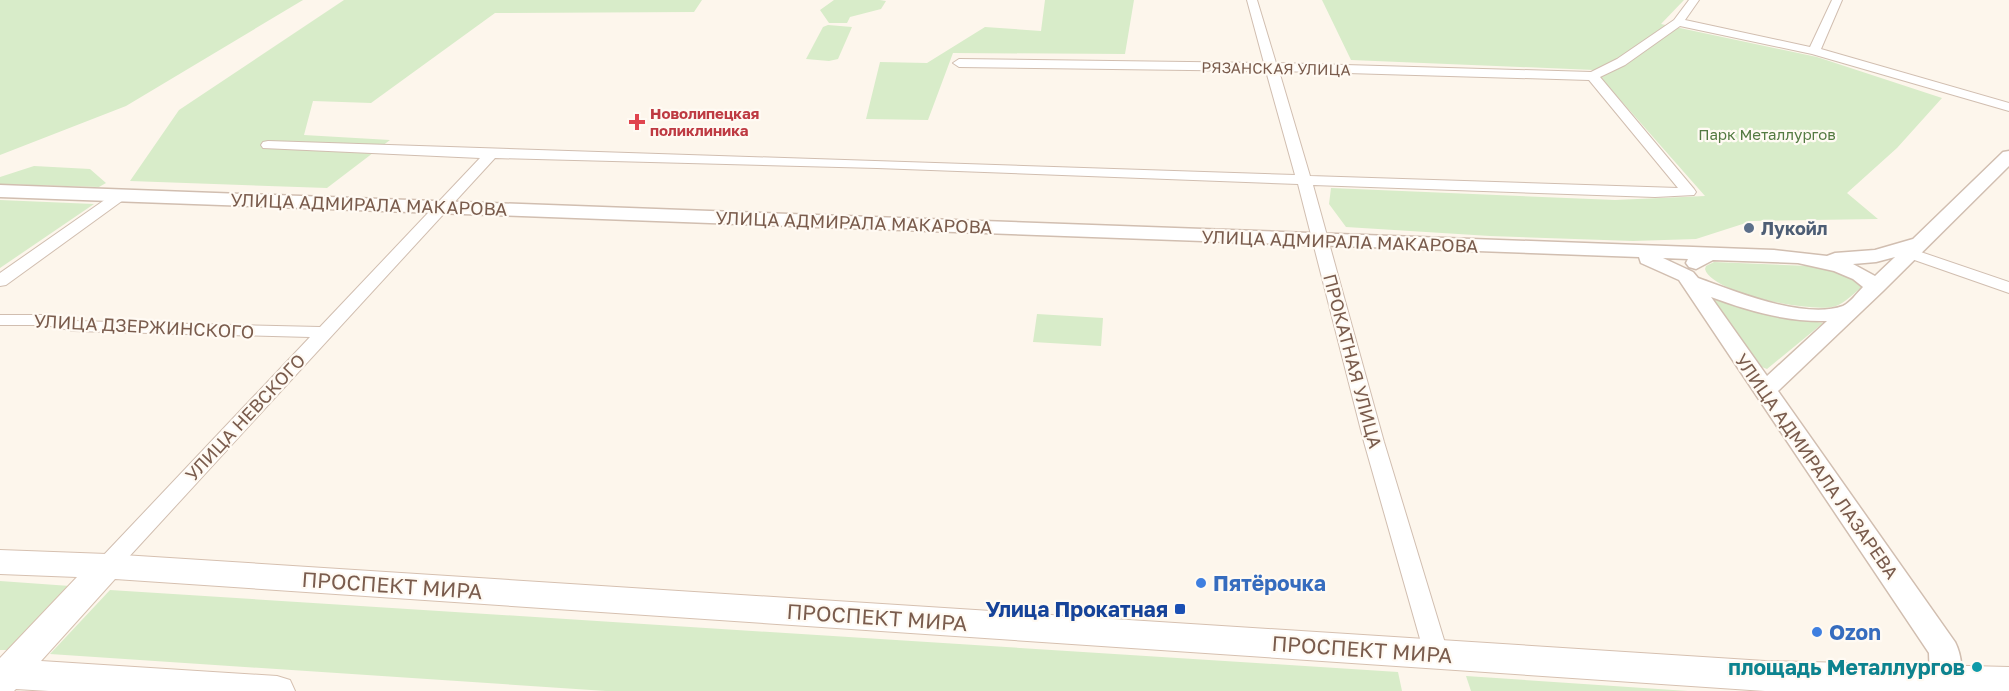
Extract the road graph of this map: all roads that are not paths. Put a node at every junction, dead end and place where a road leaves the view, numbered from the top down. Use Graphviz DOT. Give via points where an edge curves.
graph roads {
  1 [pos="1252,0"];
  2 [pos="1694,0"];
  3 [pos="1837,0"];
  4 [pos="1678,22"];
  5 [pos="1814,51"];
  6 [pos="959,63"];
  7 [pos="1272,67"];
  8 [pos="1593,76"];
  9 [pos="2009,107"];
  10 [pos="268,145"];
  11 [pos="491,154"];
  12 [pos="2009,156"];
  13 [pos="1304,181"];
  14 [pos="0,191"];
  15 [pos="122,195"];
  16 [pos="441,207"];
  17 [pos="1321,240"];
  18 [pos="1914,248"];
  19 [pos="1630,253"];
  20 [pos="1709,254"];
  21 [pos="1816,259"];
  22 [pos="1688,279"];
  23 [pos="0,281"];
  24 [pos="1876,287"];
  25 [pos="2009,288"];
  26 [pos="1851,311"];
  27 [pos="0,320"];
  28 [pos="324,332"];
  29 [pos="1765,390"];
  30 [pos="0,562"];
  31 [pos="107,566"];
  32 [pos="1436,653"];
  33 [pos="1947,674"];
  34 [pos="2,676"];
  35 [pos="2009,682"];
  36 [pos="1803,686"];
  37 [pos="277,691"];
  1 -- 7 [label="street, ПРОКАТНАЯ УЛИЦА"];
  2 -- 4 [label="street"];
  3 -- 5 [label="street"];
  4 -- 5 [label="street"];
  4 -- 8 [label="street" via="1622,62"];
  5 -- 9 [label="street"];
  6 -- 7 [label="street, РЯЗАНСКАЯ УЛИЦА"];
  7 -- 8 [label="street, РЯЗАНСКАЯ УЛИЦА"];
  7 -- 13 [label="street, ПРОКАТНАЯ УЛИЦА"];
  8 -- 13 [label="street" via="1689,192"];
  10 -- 11 [label="street"];
  11 -- 13 [label="street"];
  11 -- 16 [label="street, УЛИЦА НЕВСКОГО"];
  12 -- 18 [label="street"];
  13 -- 17 [label="street, ПРОКАТНАЯ УЛИЦА"];
  14 -- 15 [label="street, УЛИЦА АДМИРАЛА МАКАРОВА"];
  15 -- 16 [label="street, УЛИЦА АДМИРАЛА МАКАРОВА"];
  15 -- 23 [label="street"];
  16 -- 17 [label="street, УЛИЦА АДМИРАЛА МАКАРОВА"];
  16 -- 28 [label="street, УЛИЦА НЕВСКОГО"];
  17 -- 19 [label="street, УЛИЦА АДМИРАЛА МАКАРОВА"];
  17 -- 32 [label="street, ПРОКАТНАЯ УЛИЦА" via="1374,442"];
  18 -- 21 [label="street" via="1876,256"];
  18 -- 24 [label="street"];
  18 -- 25 [label="street"];
  19 -- 20 [label="street, УЛИЦА АДМИРАЛА МАКАРОВА"];
  19 -- 22 [label="street" via="1663,264"];
  20 -- 21 [label="street, УЛИЦА АДМИРАЛА МАКАРОВА"];
  20 -- 22 [label="street" via="1691,267"];
  21 -- 24 [label="street" via="1858,272"];
  22 -- 26 [label="street" via="1747,303 1777,310 1817,314"];
  22 -- 29 [label="street, УЛИЦА АДМИРАЛА ЛАЗАРЕВА"];
  24 -- 26 [label="street"];
  26 -- 29 [label="street"];
  27 -- 28 [label="street, УЛИЦА ДЗЕРЖИНСКОГО" via="46,320 74,326"];
  28 -- 31 [label="street, УЛИЦА НЕВСКОГО"];
  29 -- 33 [label="street, УЛИЦА АДМИРАЛА ЛАЗАРЕВА"];
  30 -- 31 [label="main road, ПРОСПЕКТ МИРА"];
  31 -- 32 [label="main road, ПРОСПЕКТ МИРА"];
  31 -- 34 [label="main road, УЛИЦА НЕВСКОГО"];
  32 -- 36 [label="main road, ПРОСПЕКТ МИРА"];
  33 -- 35 [label="main road, ПРОСПЕКТ МИРА"];
  33 -- 36 [label="main road, ПРОСПЕКТ МИРА"];
  34 -- 37 [label="main road"];
}
